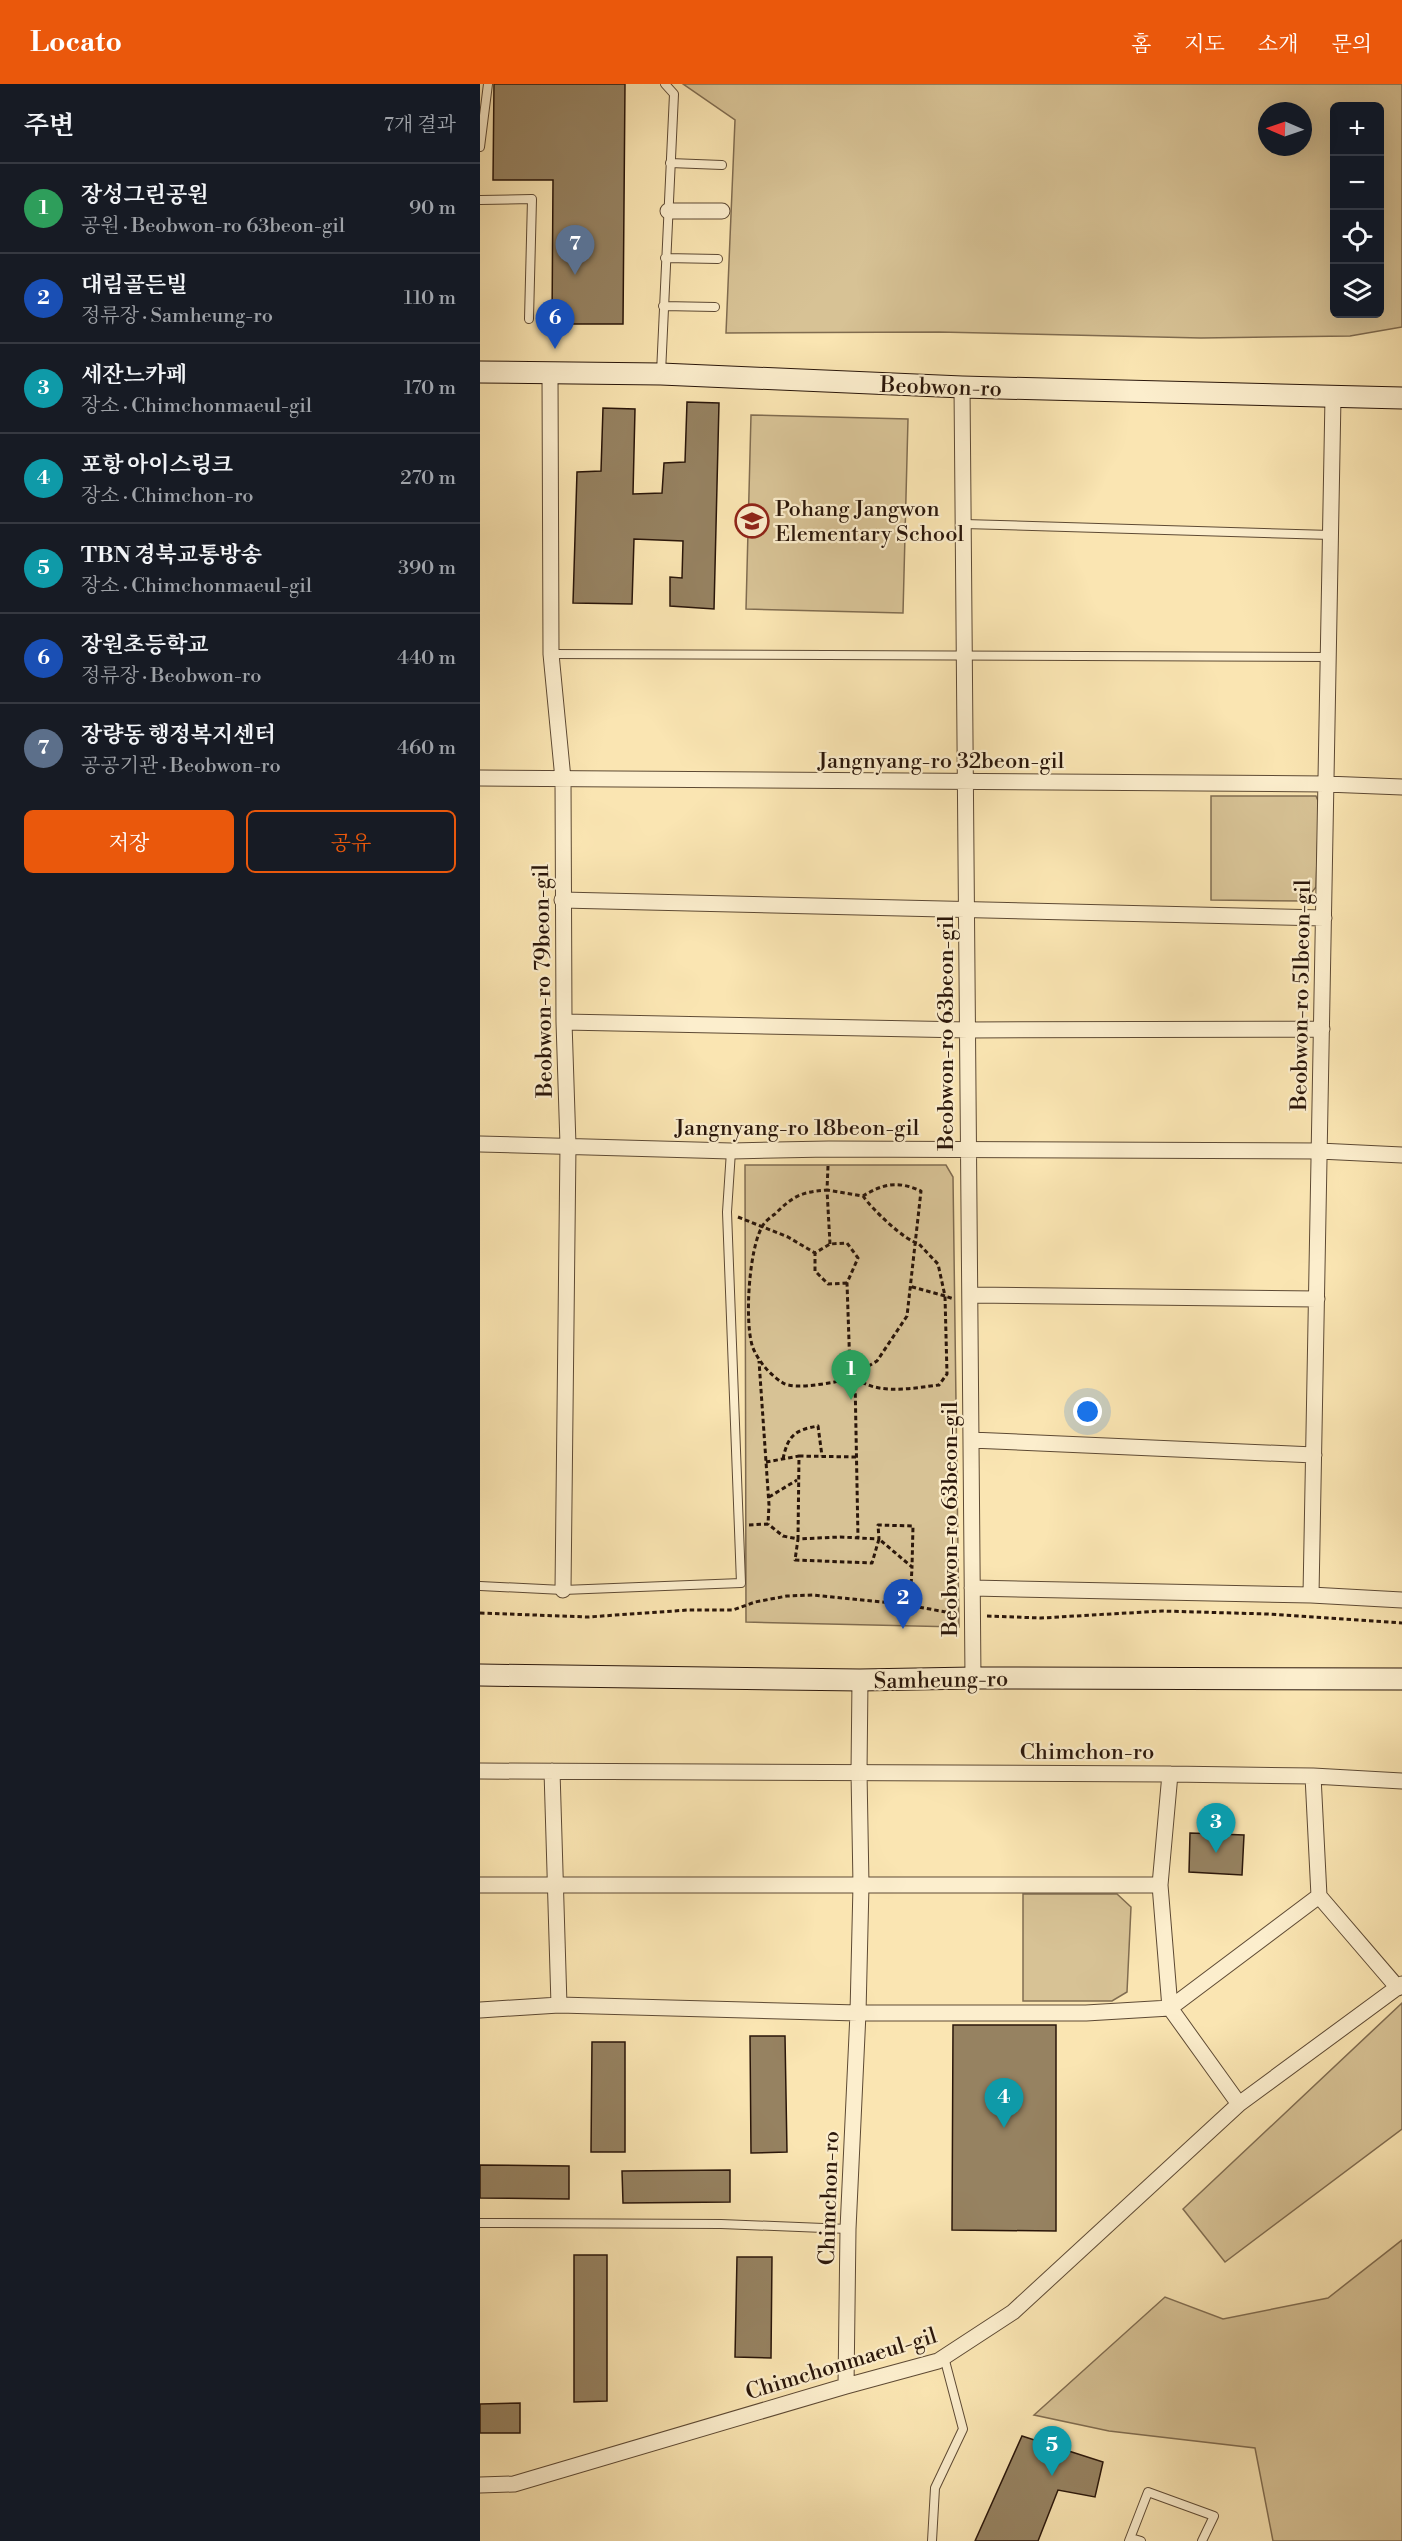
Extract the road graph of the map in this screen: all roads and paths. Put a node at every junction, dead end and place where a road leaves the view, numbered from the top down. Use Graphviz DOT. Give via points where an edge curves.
graph roads {
  1 [pos="488,84"];
  2 [pos="664,84"];
  3 [pos="480,147"];
  4 [pos="670,163"];
  5 [pos="722,165"];
  6 [pos="480,200"];
  7 [pos="668,211"];
  8 [pos="722,211"];
  9 [pos="665,258"];
  10 [pos="718,259"];
  11 [pos="663,306"];
  12 [pos="715,307"];
  13 [pos="529,319"];
  14 [pos="480,372"];
  15 [pos="550,373"];
  16 [pos="661,374"];
  17 [pos="962,387"];
  18 [pos="1334,397"];
  19 [pos="1402,398"];
  20 [pos="964,524"];
  21 [pos="1331,535"];
  22 [pos="551,654"];
  23 [pos="965,657"];
  24 [pos="1329,657"];
  25 [pos="480,778"];
  26 [pos="563,779"];
  27 [pos="966,783"];
  28 [pos="1326,784"];
  29 [pos="1402,787"];
  30 [pos="562,900"];
  31 [pos="967,908"];
  32 [pos="1324,918"];
  33 [pos="564,1022"];
  34 [pos="1322,1029"];
  35 [pos="968,1030"];
  36 [pos="480,1144"];
  37 [pos="568,1145"];
  38 [pos="829,1149"];
  39 [pos="1319,1150"];
  40 [pos="730,1151"];
  41 [pos="969,1151"];
  42 [pos="1402,1155"];
  43 [pos="827,1190"];
  44 [pos="863,1196"];
  45 [pos="727,1212"];
  46 [pos="762,1226"];
  47 [pos="914,1243"];
  48 [pos="830,1244"];
  49 [pos="814,1253"];
  50 [pos="847,1283"];
  51 [pos="909,1286"];
  52 [pos="970,1295"];
  53 [pos="945,1296"];
  54 [pos="1317,1299"];
  55 [pos="758,1357"];
  56 [pos="854,1376"];
  57 [pos="971,1440"];
  58 [pos="1314,1455"];
  59 [pos="799,1456"];
  60 [pos="822,1456"];
  61 [pos="856,1456"];
  62 [pos="783,1459"];
  63 [pos="766,1462"];
  64 [pos="797,1480"];
  65 [pos="769,1497"];
  66 [pos="768,1524"];
  67 [pos="738,1526"];
  68 [pos="858,1538"];
  69 [pos="798,1539"];
  70 [pos="879,1539"];
  71 [pos="912,1567"];
  72 [pos="480,1586"];
  73 [pos="972,1588"];
  74 [pos="563,1590"];
  75 [pos="1311,1595"];
  76 [pos="1402,1599"];
  77 [pos="910,1606"];
  78 [pos="480,1613"];
  79 [pos="973,1617"];
  80 [pos="1402,1623"];
  81 [pos="480,1674"];
  82 [pos="973,1678"];
  83 [pos="1402,1679"];
  84 [pos="860,1680"];
  85 [pos="480,1771"];
  86 [pos="552,1771"];
  87 [pos="859,1772"];
  88 [pos="1170,1774"];
  89 [pos="1313,1776"];
  90 [pos="1402,1781"];
  91 [pos="557,1884"];
  92 [pos="480,1885"];
  93 [pos="861,1885"];
  94 [pos="1160,1885"];
  95 [pos="1319,1896"];
  96 [pos="1400,1986"];
  97 [pos="559,2005"];
  98 [pos="1170,2008"];
  99 [pos="480,2010"];
  100 [pos="858,2013"];
  101 [pos="1239,2104"];
  102 [pos="480,2223"];
  103 [pos="848,2229"];
  104 [pos="944,2357"];
  105 [pos="846,2386"];
  106 [pos="480,2485"];
  107 [pos="1130,2539"];
  108 [pos="932,2541"];
  109 [pos="1141,2541"];
  110 [pos="1202,2541"];
  1 -- 3 [label="lane"];
  2 -- 4 [label="lane" via="674,94"];
  4 -- 5 [label="lane"];
  4 -- 7 [label="lane"];
  6 -- 13 [label="lane" via="532,199"];
  7 -- 8 [label="street"];
  7 -- 9 [label="lane"];
  9 -- 10 [label="lane"];
  9 -- 11 [label="lane"];
  11 -- 12 [label="lane"];
  11 -- 16 [label="lane"];
  14 -- 15 [label="main road, Beobwon-ro"];
  15 -- 16 [label="main road, Beobwon-ro"];
  15 -- 22 [label="street, Beobwon-ro 79beon-gil"];
  16 -- 17 [label="main road, Beobwon-ro"];
  17 -- 18 [label="main road, Beobwon-ro"];
  17 -- 20 [label="street, Beobwon-ro 63beon-gil"];
  18 -- 19 [label="main road, Beobwon-ro"];
  18 -- 21 [label="street, Beobwon-ro 51beon-gil"];
  20 -- 21 [label="lane"];
  20 -- 23 [label="street, Beobwon-ro 63beon-gil"];
  21 -- 24 [label="street, Beobwon-ro 51beon-gil"];
  22 -- 23 [label="lane"];
  22 -- 26 [label="street, Beobwon-ro 79beon-gil"];
  23 -- 24 [label="lane"];
  23 -- 27 [label="street, Beobwon-ro 63beon-gil"];
  24 -- 28 [label="street, Beobwon-ro 51beon-gil"];
  25 -- 26 [label="street, Jangnyang-ro 32beon-gil"];
  26 -- 27 [label="street, Jangnyang-ro 32beon-gil"];
  26 -- 30 [label="street, Beobwon-ro 79beon-gil"];
  27 -- 28 [label="street, Jangnyang-ro 32beon-gil"];
  27 -- 31 [label="street, Beobwon-ro 63beon-gil"];
  28 -- 29 [label="street, Jangnyang-ro 32beon-gil"];
  28 -- 32 [label="street, Beobwon-ro 51beon-gil"];
  30 -- 31 [label="street"];
  30 -- 33 [label="street, Beobwon-ro 79beon-gil"];
  31 -- 32 [label="street"];
  31 -- 35 [label="street, Beobwon-ro 63beon-gil"];
  32 -- 34 [label="street, Beobwon-ro 51beon-gil"];
  33 -- 35 [label="street"];
  33 -- 37 [label="street, Beobwon-ro 79beon-gil"];
  34 -- 35 [label="street"];
  34 -- 39 [label="street, Beobwon-ro 51beon-gil"];
  35 -- 41 [label="street, Beobwon-ro 63beon-gil"];
  36 -- 37 [label="street, Jangnyang-ro 18beon-gil"];
  37 -- 40 [label="street, Jangnyang-ro 18beon-gil"];
  37 -- 74 [label="street, Beobwon-ro 79beon-gil"];
  38 -- 40 [label="street, Jangnyang-ro 18beon-gil"];
  38 -- 41 [label="street, Jangnyang-ro 18beon-gil"];
  38 -- 43 [label="path"];
  39 -- 41 [label="street, Jangnyang-ro 18beon-gil"];
  39 -- 42 [label="street, Jangnyang-ro 18beon-gil"];
  39 -- 54 [label="street, Beobwon-ro 51beon-gil"];
  40 -- 45 [label="lane"];
  41 -- 52 [label="street, Beobwon-ro 63beon-gil"];
  43 -- 44 [label="path"];
  43 -- 46 [label="path" via="791,1198"];
  43 -- 48 [label="path"];
  44 -- 47 [label="path"];
  44 -- 47 [label="path" via="878,1187 904,1184 921,1191"];
  45 -- 46 [label="path"];
  45 -- 67 [label="lane"];
  46 -- 49 [label="path"];
  46 -- 55 [label="path" via="748,1297 753,1347"];
  47 -- 51 [label="path"];
  47 -- 53 [label="path" via="938,1264"];
  48 -- 49 [label="path"];
  48 -- 50 [label="path" via="847,1243 858,1258"];
  49 -- 50 [label="path" via="814,1271 828,1284"];
  50 -- 56 [label="path" via="850,1370"];
  51 -- 53 [label="path"];
  51 -- 56 [label="path" via="907,1316 877,1361"];
  52 -- 53 [label="path" via="965,1302"];
  52 -- 54 [label="street"];
  52 -- 57 [label="street, Beobwon-ro 63beon-gil"];
  53 -- 56 [label="path" via="947,1374 939,1385 887,1390"];
  54 -- 58 [label="street, Beobwon-ro 51beon-gil"];
  55 -- 56 [label="path" via="784,1384 820,1385"];
  55 -- 63 [label="path"];
  56 -- 61 [label="path"];
  57 -- 58 [label="street"];
  57 -- 73 [label="street, Beobwon-ro 63beon-gil"];
  58 -- 75 [label="street, Beobwon-ro 51beon-gil"];
  59 -- 60 [label="path"];
  59 -- 62 [label="path"];
  59 -- 64 [label="path"];
  60 -- 61 [label="path"];
  60 -- 62 [label="path" via="818,1426 802,1429 787,1441"];
  61 -- 68 [label="path"];
  62 -- 63 [label="path"];
  63 -- 65 [label="path"];
  64 -- 65 [label="path"];
  64 -- 69 [label="path"];
  65 -- 66 [label="path"];
  66 -- 67 [label="path"];
  66 -- 69 [label="path" via="783,1536"];
  67 -- 74 [label="lane" via="741,1583"];
  68 -- 69 [label="path"];
  68 -- 70 [label="path"];
  69 -- 70 [label="path" via="795,1560 872,1563"];
  70 -- 71 [label="path"];
  70 -- 71 [label="path" via="878,1525 913,1526"];
  71 -- 77 [label="path"];
  72 -- 74 [label="lane"];
  73 -- 75 [label="street"];
  73 -- 79 [label="street, Beobwon-ro 63beon-gil"];
  75 -- 76 [label="street"];
  77 -- 78 [label="path" via="813,1595 766,1600 733,1610 588,1617"];
  77 -- 79 [label="path"];
  79 -- 80 [label="path" via="1041,1618 1162,1611"];
  79 -- 82 [label="street, Beobwon-ro 63beon-gil"];
  81 -- 84 [label="main road, Samheung-ro"];
  82 -- 83 [label="main road, Samheung-ro"];
  82 -- 84 [label="main road, Samheung-ro"];
  84 -- 87 [label="street, Chimchon-ro"];
  85 -- 86 [label="street, Chimchon-ro"];
  86 -- 87 [label="street, Chimchon-ro"];
  86 -- 91 [label="street"];
  87 -- 88 [label="street, Chimchon-ro"];
  87 -- 93 [label="street, Chimchon-ro"];
  88 -- 89 [label="street, Chimchon-ro"];
  88 -- 94 [label="street"];
  89 -- 90 [label="street"];
  89 -- 95 [label="street"];
  91 -- 92 [label="street"];
  91 -- 93 [label="street"];
  91 -- 97 [label="street"];
  93 -- 94 [label="street"];
  93 -- 100 [label="street, Chimchon-ro"];
  94 -- 98 [label="street"];
  95 -- 96 [label="street, Chimchonmaeul-gil"];
  95 -- 98 [label="street"];
  96 -- 101 [label="street, Chimchonmaeul-gil"];
  97 -- 99 [label="street"];
  97 -- 100 [label="street"];
  98 -- 100 [label="street" via="1086,2013"];
  98 -- 101 [label="street"];
  100 -- 103 [label="street, Chimchon-ro"];
  101 -- 104 [label="street, Chimchonmaeul-gil" via="1013,2312"];
  102 -- 103 [label="lane"];
  103 -- 105 [label="street, Chimchon-ro"];
  104 -- 105 [label="street, Chimchonmaeul-gil"];
  104 -- 108 [label="lane" via="963,2429 935,2488"];
  105 -- 106 [label="street, Chimchonmaeul-gil" via="514,2484"];
  107 -- 109 [label="lane"];
  107 -- 110 [label="lane" via="1148,2492 1214,2516"];
}
